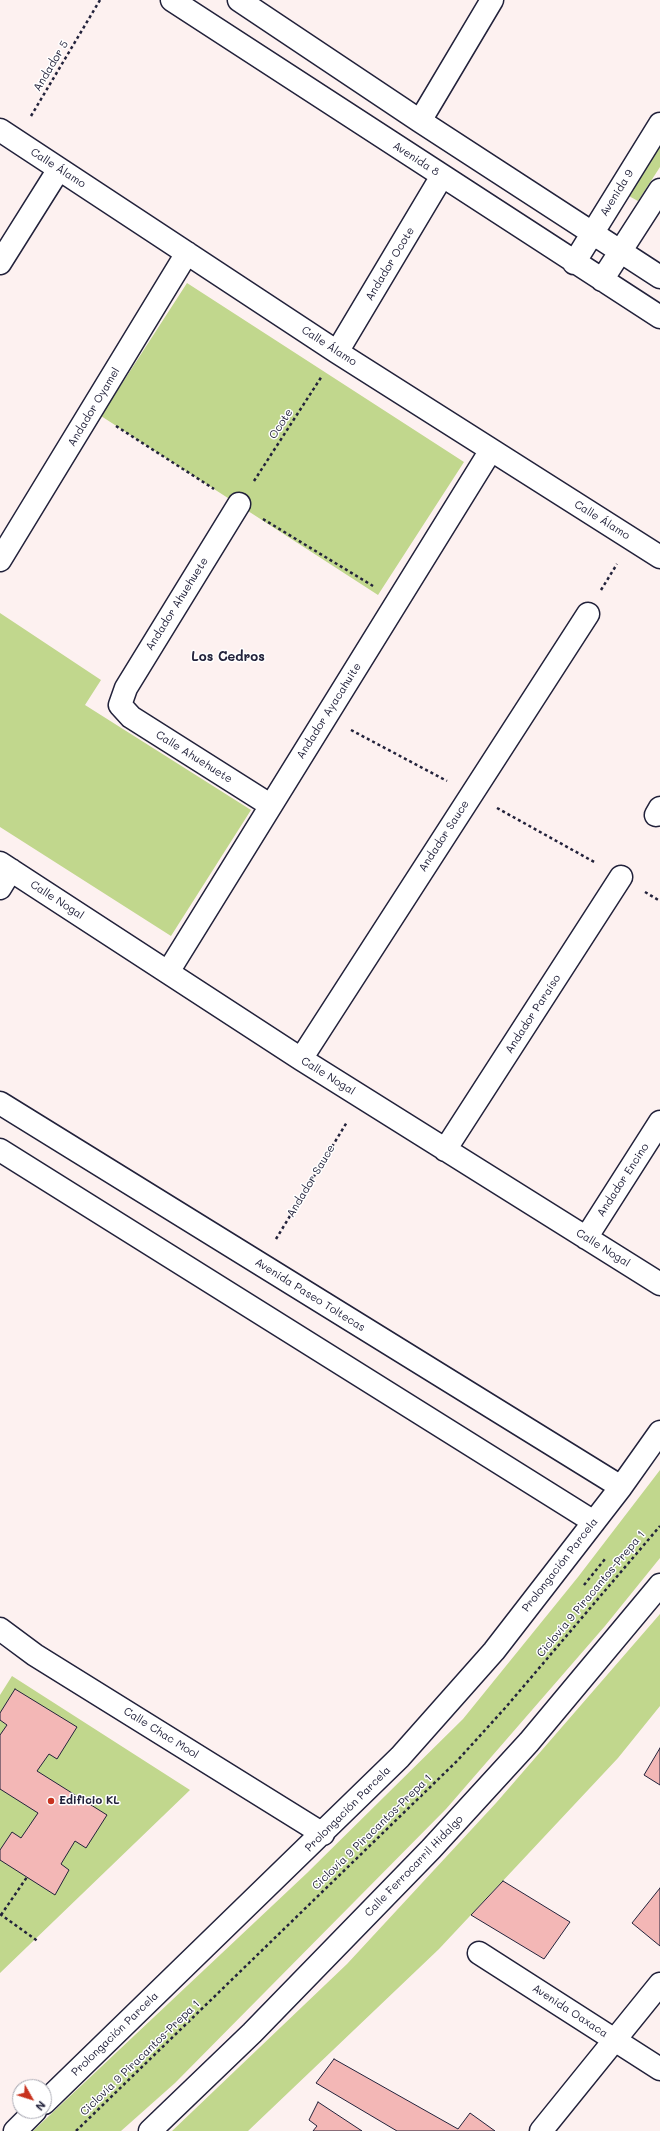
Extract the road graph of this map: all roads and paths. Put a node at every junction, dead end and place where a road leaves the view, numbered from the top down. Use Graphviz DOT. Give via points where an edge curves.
graph roads {
  1 [pos="100,0"];
  2 [pos="172,0"];
  3 [pos="492,0"];
  4 [pos="247,2"];
  5 [pos="420,121"];
  6 [pos="660,124"];
  7 [pos="8,136"];
  8 [pos="59,169"];
  9 [pos="442,176"];
  10 [pos="660,190"];
  11 [pos="592,233"];
  12 [pos="621,252"];
  13 [pos="187,253"];
  14 [pos="0,263"];
  15 [pos="574,263"];
  16 [pos="660,277"];
  17 [pos="602,280"];
  18 [pos="660,317"];
  19 [pos="337,352"];
  20 [pos="491,450"];
  21 [pos="239,504"];
  22 [pos="631,539"];
  23 [pos="660,557"];
  24 [pos="0,560"];
  25 [pos="588,614"];
  26 [pos="120,705"];
  27 [pos="270,805"];
  28 [pos="4,874"];
  29 [pos="621,877"];
  30 [pos="168,972"];
  31 [pos="301,1059"];
  32 [pos="362,1098"];
  33 [pos="0,1103"];
  34 [pos="660,1122"];
  35 [pos="0,1150"];
  36 [pos="445,1150"];
  37 [pos="586,1238"];
  38 [pos="260,1265"];
  39 [pos="660,1284"];
  40 [pos="660,1432"];
  41 [pos="621,1486"];
  42 [pos="594,1522"];
  43 [pos="660,1526"];
  44 [pos="660,1585"];
  45 [pos="0,1629"];
  46 [pos="323,1834"];
  47 [pos="27,1877"];
  48 [pos="0,1914"];
  49 [pos="39,1942"];
  50 [pos="479,1954"];
  51 [pos="660,1984"];
  52 [pos="615,2040"];
  53 [pos="660,2069"];
  54 [pos="52,2095"];
  55 [pos="28,2119"];
  56 [pos="15,2131"];
  57 [pos="76,2131"];
  58 [pos="150,2131"];
  59 [pos="540,2131"];
  1 -- 7 [label="path, Andador 5"];
  2 -- 9 [label="street, Avenida 8"];
  3 -- 5 [label="street"];
  4 -- 5 [label="street"];
  5 -- 11 [label="street"];
  6 -- 11 [label="street, Avenida 9"];
  7 -- 8 [label="street, Calle Álamo"];
  8 -- 13 [label="street, Calle Álamo"];
  8 -- 14 [label="street"];
  9 -- 15 [label="street, Avenida 8"];
  9 -- 19 [label="street, Andador Ocote"];
  10 -- 12 [label="street"];
  11 -- 12 [label="street"];
  11 -- 15 [label="street, Avenida 9"];
  12 -- 16 [label="street"];
  12 -- 17 [label="street"];
  13 -- 19 [label="street, Calle Álamo"];
  13 -- 24 [label="street, Andador Oyamel"];
  15 -- 17 [label="street, Avenida 8"];
  17 -- 18 [label="street, Avenida 8"];
  19 -- 20 [label="street, Calle Álamo"];
  19 -- 21 [label="path, Ocote"];
  20 -- 22 [label="street, Calle Álamo"];
  20 -- 27 [label="street, Andador Ayacahuite"];
  21 -- 26 [label="street, Andador Ahuehuete" via="126,688"];
  22 -- 23 [label="street, Calle Álamo"];
  22 -- 25 [label="path"];
  25 -- 31 [label="street, Andador Sauce"];
  26 -- 27 [label="street, Calle Ahuehuete" via="131,717"];
  27 -- 30 [label="street, Andador Ayacahuite"];
  28 -- 30 [label="street, Calle Nogal"];
  29 -- 36 [label="street, Andador Paraíso"];
  30 -- 31 [label="street, Calle Nogal"];
  31 -- 32 [label="street, Calle Nogal"];
  32 -- 36 [label="street, Calle Nogal"];
  32 -- 38 [label="path, Andador Sauce"];
  33 -- 38 [label="street, Avenida Paseo Toltecas"];
  34 -- 37 [label="street, Andador Encino"];
  35 -- 42 [label="street"];
  36 -- 37 [label="street, Calle Nogal"];
  37 -- 39 [label="street, Calle Nogal"];
  38 -- 41 [label="street, Avenida Paseo Toltecas"];
  40 -- 41 [label="street, Prolongación Parcela"];
  41 -- 42 [label="street, Prolongación Parcela"];
  42 -- 46 [label="street, Prolongación Parcela" via="494,1651 400,1757"];
  43 -- 57 [label="path, Ciclovía 9 Piracantos-Prepa 1" via="457,1761"];
  44 -- 58 [label="street, Calle Ferrocarril Hidalgo" via="529,1742 431,1849 252,2033"];
  45 -- 46 [label="street, Calle Chac Mool" via="35,1655"];
  46 -- 54 [label="street, Prolongación Parcela"];
  47 -- 48 [label="path"];
  48 -- 49 [label="path"];
  50 -- 52 [label="street, Avenida Oaxaca"];
  51 -- 52 [label="street"];
  52 -- 53 [label="street, Avenida Oaxaca"];
  52 -- 59 [label="street"];
  55 -- 56 [label="street"];
}
